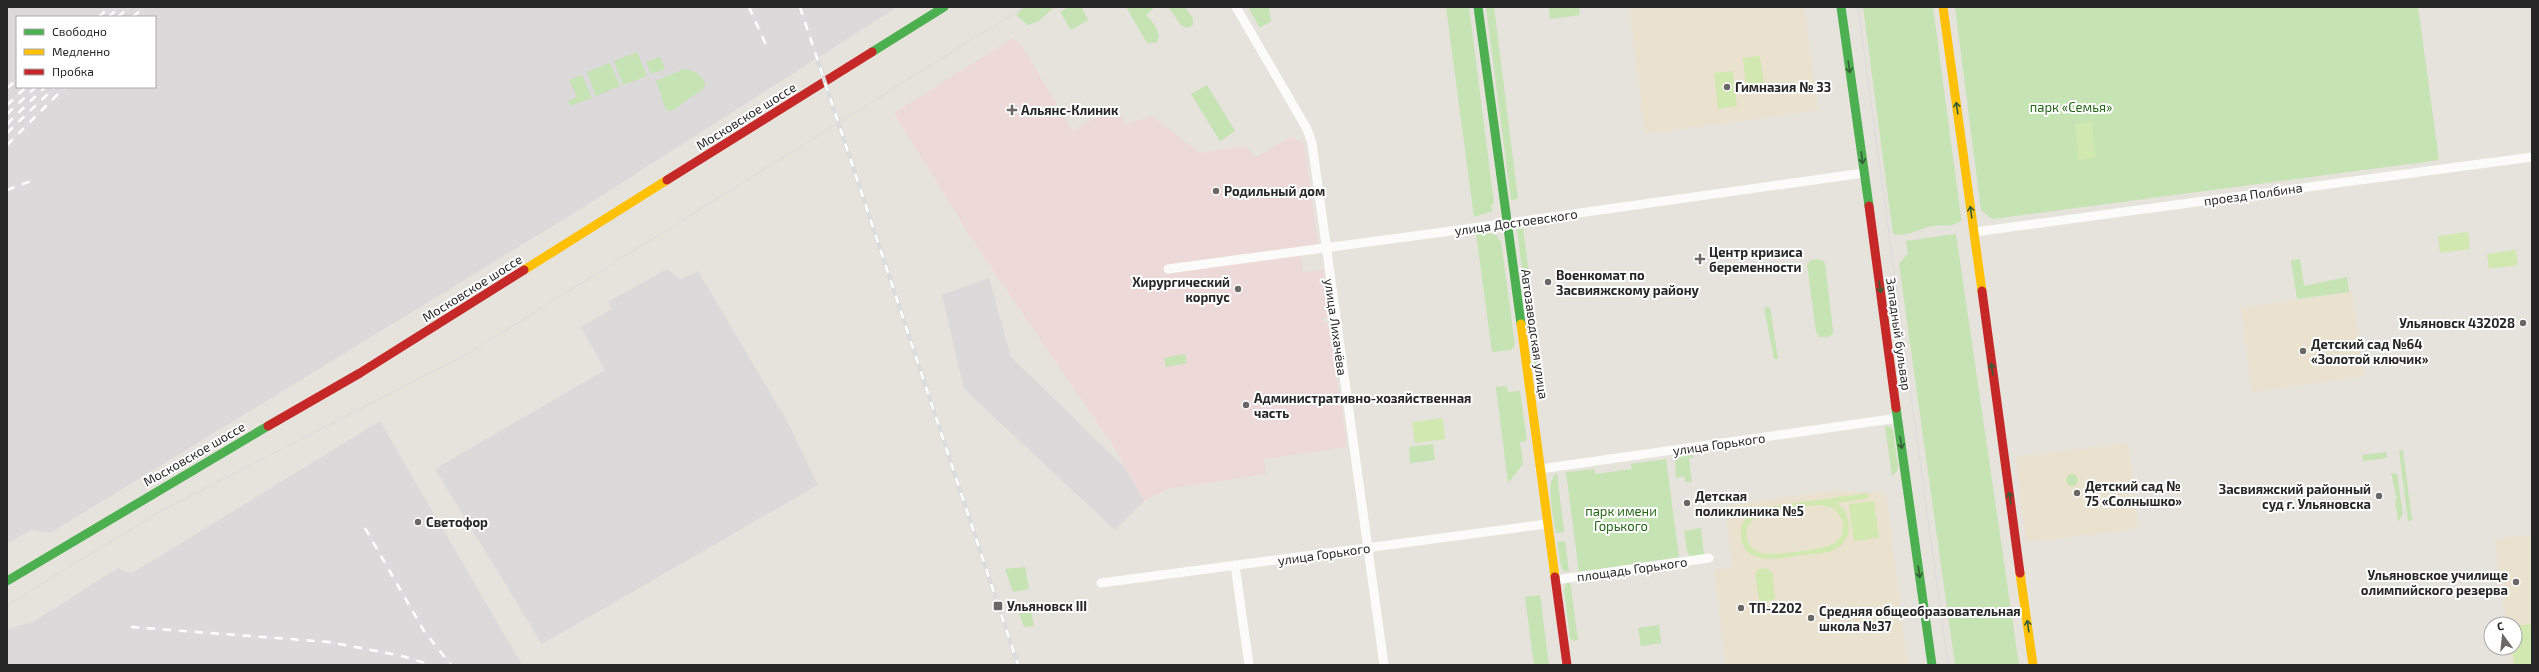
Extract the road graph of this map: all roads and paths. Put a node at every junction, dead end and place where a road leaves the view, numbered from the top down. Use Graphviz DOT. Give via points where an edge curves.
graph roads {
  1 [pos="944,7"];
  2 [pos="1236,7"];
  3 [pos="1478,7"];
  4 [pos="1840,7"];
  5 [pos="1943,7"];
  6 [pos="2532,157"];
  7 [pos="1864,173"];
  8 [pos="1506,224"];
  9 [pos="1974,232"];
  10 [pos="1325,247"];
  11 [pos="1168,268"];
  12 [pos="1898,418"];
  13 [pos="1540,469"];
  14 [pos="1547,524"];
  15 [pos="1368,548"];
  16 [pos="1709,558"];
  17 [pos="1235,565"];
  18 [pos="1555,580"];
  19 [pos="7,581"];
  20 [pos="1101,583"];
  21 [pos="1249,665"];
  22 [pos="1384,665"];
  23 [pos="1566,665"];
  24 [pos="1932,665"];
  25 [pos="2033,665"];
  1 -- 19 [label="street, Московское шоссе" via="360,373 130,506"];
  2 -- 10 [label="street, улица Лихачёва" via="1307,129 1312,144"];
  3 -- 8 [label="street, Автозаводская улица"];
  4 -- 7 [label="street, Западный бульвар, one-way"];
  9 -- 5 [label="street, one-way"];
  6 -- 9 [label="street, проезд Полбина"];
  7 -- 8 [label="street, улица Достоевского"];
  7 -- 12 [label="street, Западный бульвар, one-way"];
  8 -- 10 [label="street, улица Достоевского"];
  8 -- 13 [label="street, Автозаводская улица"];
  25 -- 9 [label="street, one-way"];
  10 -- 11 [label="street, улица Достоевского"];
  10 -- 15 [label="street, улица Лихачёва"];
  12 -- 13 [label="street, улица Горького"];
  12 -- 24 [label="street, Западный бульвар, one-way"];
  13 -- 14 [label="street, Автозаводская улица"];
  14 -- 15 [label="street, улица Горького"];
  14 -- 18 [label="street, Автозаводская улица"];
  15 -- 17 [label="street, улица Горького"];
  15 -- 22 [label="street, улица Лихачёва"];
  16 -- 18 [label="street, площадь Горького"];
  17 -- 20 [label="street, улица Горького"];
  17 -- 21 [label="street"];
  18 -- 23 [label="street, Автозаводская улица"];
}
